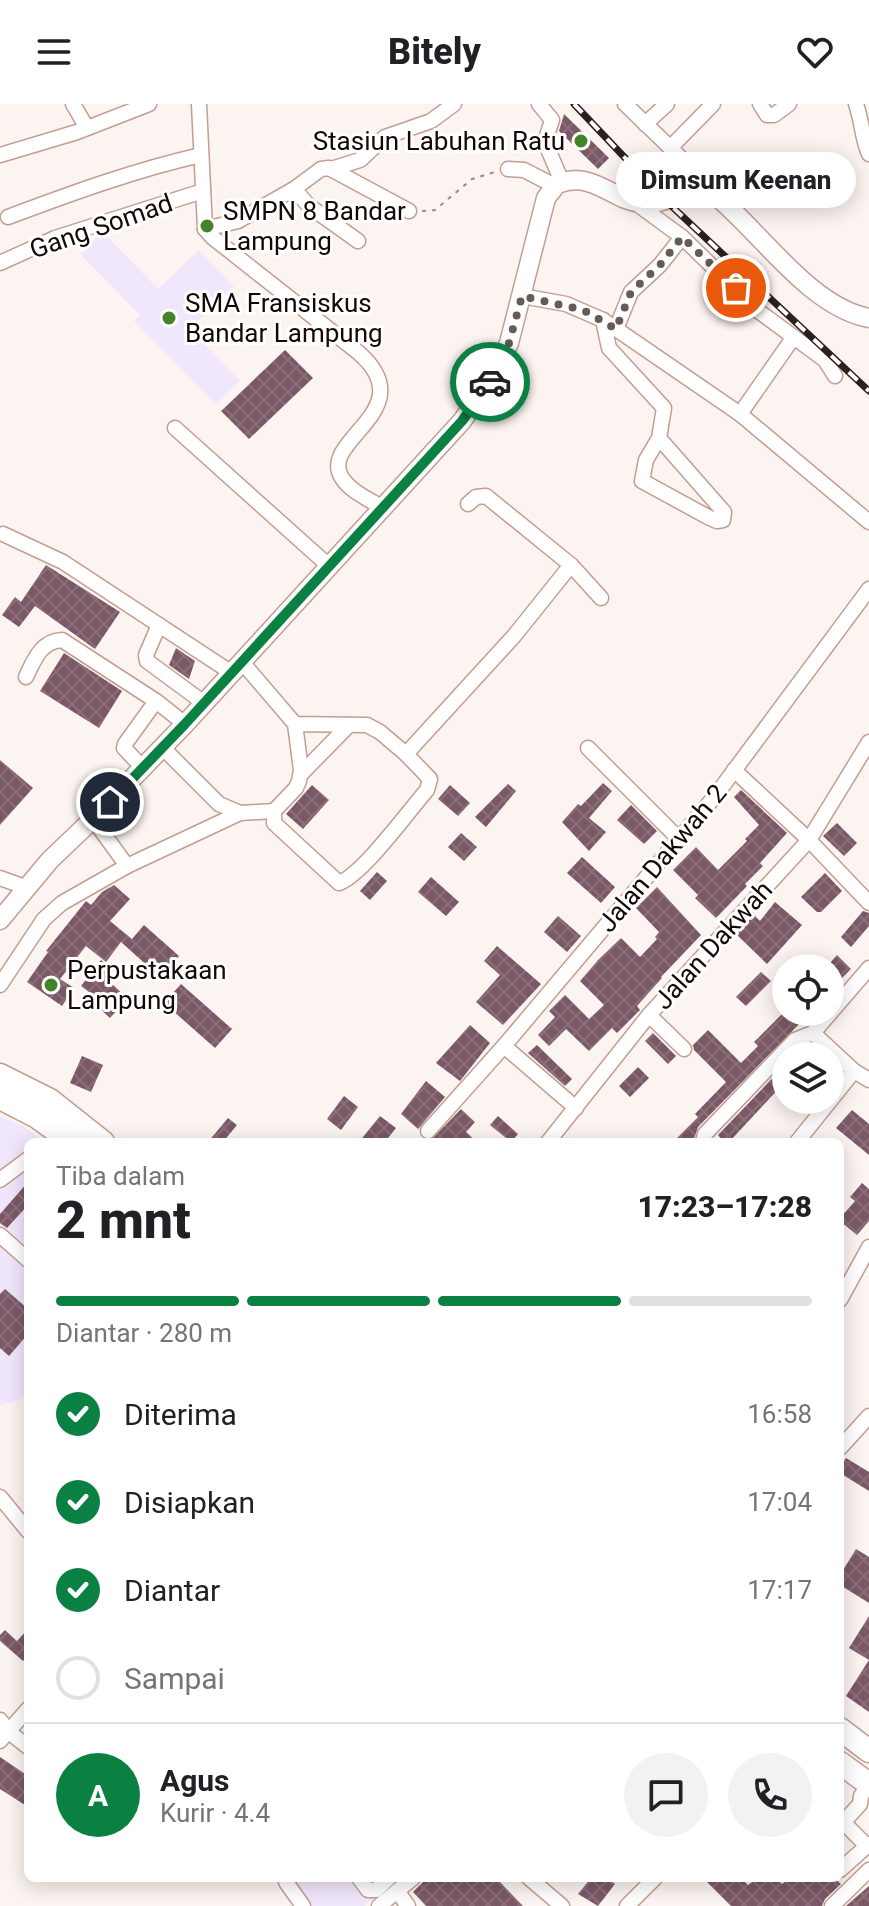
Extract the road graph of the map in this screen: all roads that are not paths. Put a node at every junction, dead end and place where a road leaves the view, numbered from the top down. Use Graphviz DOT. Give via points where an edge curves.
graph roads {
  1 [pos="73,104"];
  2 [pos="149,104"];
  3 [pos="199,104"];
  4 [pos="454,104"];
  5 [pos="539,104"];
  6 [pos="625,104"];
  7 [pos="667,104"];
  8 [pos="713,104"];
  9 [pos="760,104"];
  10 [pos="789,104"];
  11 [pos="856,104"];
  12 [pos="645,124"];
  13 [pos="87,128"];
  14 [pos="670,148"];
  15 [pos="869,154"];
  16 [pos="0,155"];
  17 [pos="201,155"];
  18 [pos="331,169"];
  19 [pos="508,169"];
  20 [pos="558,184"];
  21 [pos="701,186"];
  22 [pos="294,189"];
  23 [pos="203,191"];
  24 [pos="633,201"];
  25 [pos="409,211"];
  26 [pos="8,217"];
  27 [pos="205,229"];
  28 [pos="682,237"];
  29 [pos="358,241"];
  30 [pos="0,263"];
  31 [pos="522,296"];
  32 [pos="869,318"];
  33 [pos="610,325"];
  34 [pos="793,338"];
  35 [pos="835,376"];
  36 [pos="740,414"];
  37 [pos="175,428"];
  38 [pos="659,438"];
  39 [pos="468,504"];
  40 [pos="383,508"];
  41 [pos="869,522"];
  42 [pos="3,534"];
  43 [pos="571,565"];
  44 [pos="330,567"];
  45 [pos="869,589"];
  46 [pos="601,598"];
  47 [pos="159,625"];
  48 [pos="237,667"];
  49 [pos="26,677"];
  50 [pos="156,701"];
  51 [pos="204,703"];
  52 [pos="185,724"];
  53 [pos="295,724"];
  54 [pos="349,725"];
  55 [pos="869,742"];
  56 [pos="162,747"];
  57 [pos="588,748"];
  58 [pos="406,754"];
  59 [pos="142,767"];
  60 [pos="734,770"];
  61 [pos="301,774"];
  62 [pos="274,811"];
  63 [pos="240,813"];
  64 [pos="93,819"];
  65 [pos="680,840"];
  66 [pos="809,840"];
  67 [pos="127,866"];
  68 [pos="0,878"];
  69 [pos="25,887"];
  70 [pos="869,903"];
  71 [pos="0,920"];
  72 [pos="869,968"];
  73 [pos="0,985"];
  74 [pos="649,1015"];
  75 [pos="813,1033"];
  76 [pos="504,1046"];
  77 [pos="684,1049"];
  78 [pos="854,1071"];
  79 [pos="0,1075"];
  80 [pos="869,1080"];
  81 [pos="0,1098"];
  82 [pos="576,1108"];
  83 [pos="428,1131"];
  84 [pos="59,1138"];
  85 [pos="98,1138"];
  86 [pos="551,1138"];
  87 [pos="704,1138"];
  88 [pos="800,1138"];
  89 [pos="24,1162"];
  90 [pos="0,1180"];
  91 [pos="0,1235"];
  92 [pos="869,1247"];
  93 [pos="24,1256"];
  94 [pos="844,1289"];
  95 [pos="869,1416"];
  96 [pos="844,1444"];
  97 [pos="0,1497"];
  98 [pos="24,1521"];
  99 [pos="24,1713"];
  100 [pos="3,1731"];
  101 [pos="844,1732"];
  102 [pos="24,1744"];
  103 [pos="869,1751"];
  104 [pos="844,1769"];
  105 [pos="866,1800"];
  106 [pos="844,1822"];
  107 [pos="844,1826"];
  108 [pos="868,1845"];
  109 [pos="844,1866"];
  110 [pos="869,1870"];
  111 [pos="286,1882"];
  112 [pos="362,1882"];
  113 [pos="534,1882"];
  114 [pos="651,1882"];
  115 [pos="393,1884"];
  116 [pos="303,1906"];
  117 [pos="379,1906"];
  118 [pos="408,1906"];
  119 [pos="562,1906"];
  120 [pos="627,1906"];
  121 [pos="832,1906"];
  1 -- 13 [label="street"];
  2 -- 13 [label="street"];
  3 -- 17 [label="street"];
  4 -- 18 [label="street" via="431,121 385,137 360,160"];
  5 -- 20 [label="street" via="552,120 545,142"];
  6 -- 12 [label="street"];
  7 -- 12 [label="street"];
  8 -- 14 [label="street"];
  9 -- 10 [label="street" via="767,115 774,115"];
  11 -- 15 [label="street"];
  12 -- 14 [label="street"];
  13 -- 16 [label="street"];
  14 -- 21 [label="street"];
  17 -- 23 [label="street"];
  17 -- 26 [label="street" via="93,185"];
  18 -- 22 [label="street" via="321,169"];
  18 -- 25 [label="street"];
  19 -- 20 [label="street"];
  20 -- 24 [label="main road" via="590,180"];
  20 -- 31 [label="main road" via="546,198"];
  21 -- 24 [label="main road" via="658,203"];
  21 -- 32 [label="main road" via="820,295 850,314"];
  22 -- 27 [label="street" via="238,221"];
  22 -- 29 [label="street"];
  23 -- 27 [label="street"];
  23 -- 30 [label="street, Gang Somad" via="55,238"];
  24 -- 28 [label="street"];
  27 -- 40 [label="street" via="370,363 380,390 378,402 342,452 338,467 354,490"];
  28 -- 33 [label="street" via="631,292"];
  28 -- 34 [label="street"];
  31 -- 33 [label="street" via="566,304"];
  31 -- 40 [label="main road" via="494,376 462,421"];
  33 -- 36 [label="street"];
  33 -- 38 [label="street" via="609,348 664,408"];
  34 -- 35 [label="street" via="825,360"];
  34 -- 36 [label="street"];
  36 -- 41 [label="street"];
  37 -- 44 [label="street"];
  38 -- 38 [label="street" via="724,512 723,520 642,481 646,460"];
  39 -- 43 [label="street" via="486,496"];
  40 -- 44 [label="main road"];
  42 -- 47 [label="street" via="63,562"];
  43 -- 46 [label="street"];
  43 -- 58 [label="street"];
  44 -- 48 [label="main road"];
  45 -- 60 [label="street, Jalan Dakwah 2"];
  47 -- 48 [label="street"];
  47 -- 51 [label="street" via="147,661"];
  48 -- 51 [label="main road"];
  48 -- 53 [label="street"];
  49 -- 50 [label="street" via="43,647 62,640"];
  50 -- 52 [label="street"];
  50 -- 59 [label="street" via="124,748"];
  51 -- 52 [label="main road"];
  52 -- 56 [label="main road"];
  53 -- 54 [label="street"];
  53 -- 61 [label="street"];
  54 -- 58 [label="street" via="367,725"];
  54 -- 61 [label="street"];
  55 -- 66 [label="street, Jalan Dakwah"];
  56 -- 59 [label="main road"];
  56 -- 63 [label="street" via="219,804"];
  57 -- 65 [label="street"];
  58 -- 62 [label="street" via="426,773 429,786 342,883 335,883 275,826"];
  59 -- 64 [label="main road"];
  60 -- 65 [label="street, Jalan Dakwah 2"];
  60 -- 66 [label="street"];
  61 -- 62 [label="street" via="296,788"];
  62 -- 63 [label="street"];
  63 -- 67 [label="street"];
  64 -- 67 [label="street"];
  64 -- 69 [label="main road"];
  65 -- 76 [label="street, Jalan Dakwah 2"];
  66 -- 70 [label="street"];
  66 -- 74 [label="street, Jalan Dakwah"];
  67 -- 73 [label="street" via="44,919"];
  68 -- 69 [label="street"];
  69 -- 71 [label="main road"];
  72 -- 75 [label="street"];
  74 -- 77 [label="street"];
  74 -- 82 [label="street, Jalan Dakwah"];
  75 -- 78 [label="street"];
  75 -- 87 [label="street" via="795,1040"];
  76 -- 82 [label="street"];
  76 -- 83 [label="street, Jalan Dakwah 2"];
  78 -- 80 [label="street"];
  78 -- 88 [label="street"];
  79 -- 85 [label="highway" via="50,1100"];
  81 -- 84 [label="highway" via="37,1117"];
  82 -- 86 [label="street, Jalan Dakwah"];
  89 -- 90 [label="street"];
  91 -- 93 [label="street"];
  92 -- 94 [label="street"];
  95 -- 96 [label="street"];
  97 -- 98 [label="street"];
  99 -- 100 [label="street"];
  100 -- 102 [label="street"];
  101 -- 103 [label="highway"];
  104 -- 105 [label="highway"];
  105 -- 106 [label="street"];
  107 -- 108 [label="street"];
  108 -- 109 [label="street"];
  110 -- 121 [label="street"];
  111 -- 116 [label="street"];
  112 -- 115 [label="street" via="368,1890"];
  113 -- 119 [label="street"];
  114 -- 120 [label="street"];
  115 -- 117 [label="street"];
  115 -- 118 [label="street"];
}
